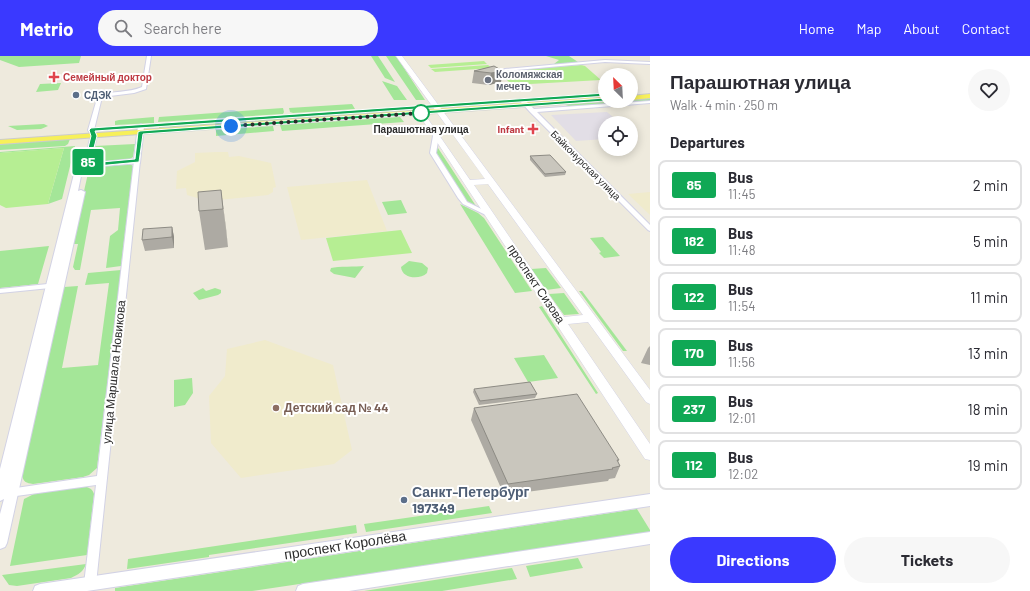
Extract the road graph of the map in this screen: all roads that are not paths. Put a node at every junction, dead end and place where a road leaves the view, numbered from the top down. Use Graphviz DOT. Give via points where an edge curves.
graph roads {
  1 [pos="148,56"];
  2 [pos="398,58"];
  3 [pos="650,63"];
  4 [pos="506,70"];
  5 [pos="638,94"];
  6 [pos="598,96"];
  7 [pos="648,96"];
  8 [pos="638,97"];
  9 [pos="598,100"];
  10 [pos="527,105"];
  11 [pos="437,109"];
  12 [pos="418,110"];
  13 [pos="141,129"];
  14 [pos="93,133"];
  15 [pos="0,136"];
  16 [pos="436,136"];
  17 [pos="0,142"];
  18 [pos="137,161"];
  19 [pos="84,165"];
  20 [pos="491,181"];
  21 [pos="468,183"];
  22 [pos="490,215"];
  23 [pos="650,229"];
  24 [pos="55,285"];
  25 [pos="0,291"];
  26 [pos="591,318"];
  27 [pos="561,321"];
  28 [pos="650,399"];
  29 [pos="650,455"];
  30 [pos="101,480"];
  31 [pos="12,492"];
  32 [pos="0,494"];
  33 [pos="650,500"];
  34 [pos="650,538"];
  35 [pos="0,543"];
  36 [pos="90,584"];
  37 [pos="40,591"];
  38 [pos="303,591"];
  1 -- 14 [label="street" via="144,88 100,96"];
  2 -- 11 [label="main road, проспект Сизова"];
  3 -- 4 [label="street" via="605,61"];
  5 -- 7 [label="main road"];
  6 -- 10 [label="main road"];
  7 -- 8 [label="main road"];
  7 -- 10 [label="street"];
  9 -- 10 [label="main road"];
  10 -- 11 [label="main road"];
  10 -- 23 [label="street, Байконурская улица"];
  11 -- 12 [label="main road"];
  11 -- 20 [label="main road, проспект Сизова"];
  12 -- 13 [label="main road"];
  12 -- 16 [label="main road, проспект Сизова"];
  13 -- 14 [label="main road"];
  13 -- 18 [label="street, улица Маршала Новикова"];
  14 -- 15 [label="main road"];
  14 -- 17 [label="main road"];
  14 -- 19 [label="street"];
  16 -- 21 [label="main road, проспект Сизова"];
  16 -- 22 [label="street" via="433,153 461,198 465,203"];
  18 -- 19 [label="street"];
  18 -- 30 [label="street, улица Маршала Новикова"];
  19 -- 24 [label="street"];
  20 -- 21 [label="main road"];
  20 -- 26 [label="main road, проспект Сизова"];
  21 -- 22 [label="main road, проспект Сизова"];
  22 -- 27 [label="main road, проспект Сизова"];
  24 -- 25 [label="street"];
  24 -- 31 [label="street"];
  24 -- 32 [label="street"];
  26 -- 27 [label="main road"];
  26 -- 28 [label="main road, проспект Сизова"];
  27 -- 29 [label="main road, проспект Сизова"];
  30 -- 31 [label="street"];
  30 -- 36 [label="street, улица Маршала Новикова"];
  31 -- 32 [label="street"];
  31 -- 35 [label="street"];
  33 -- 36 [label="street, проспект Королёва"];
  34 -- 38 [label="street"];
  36 -- 37 [label="street, проспект Королёва"];
}
